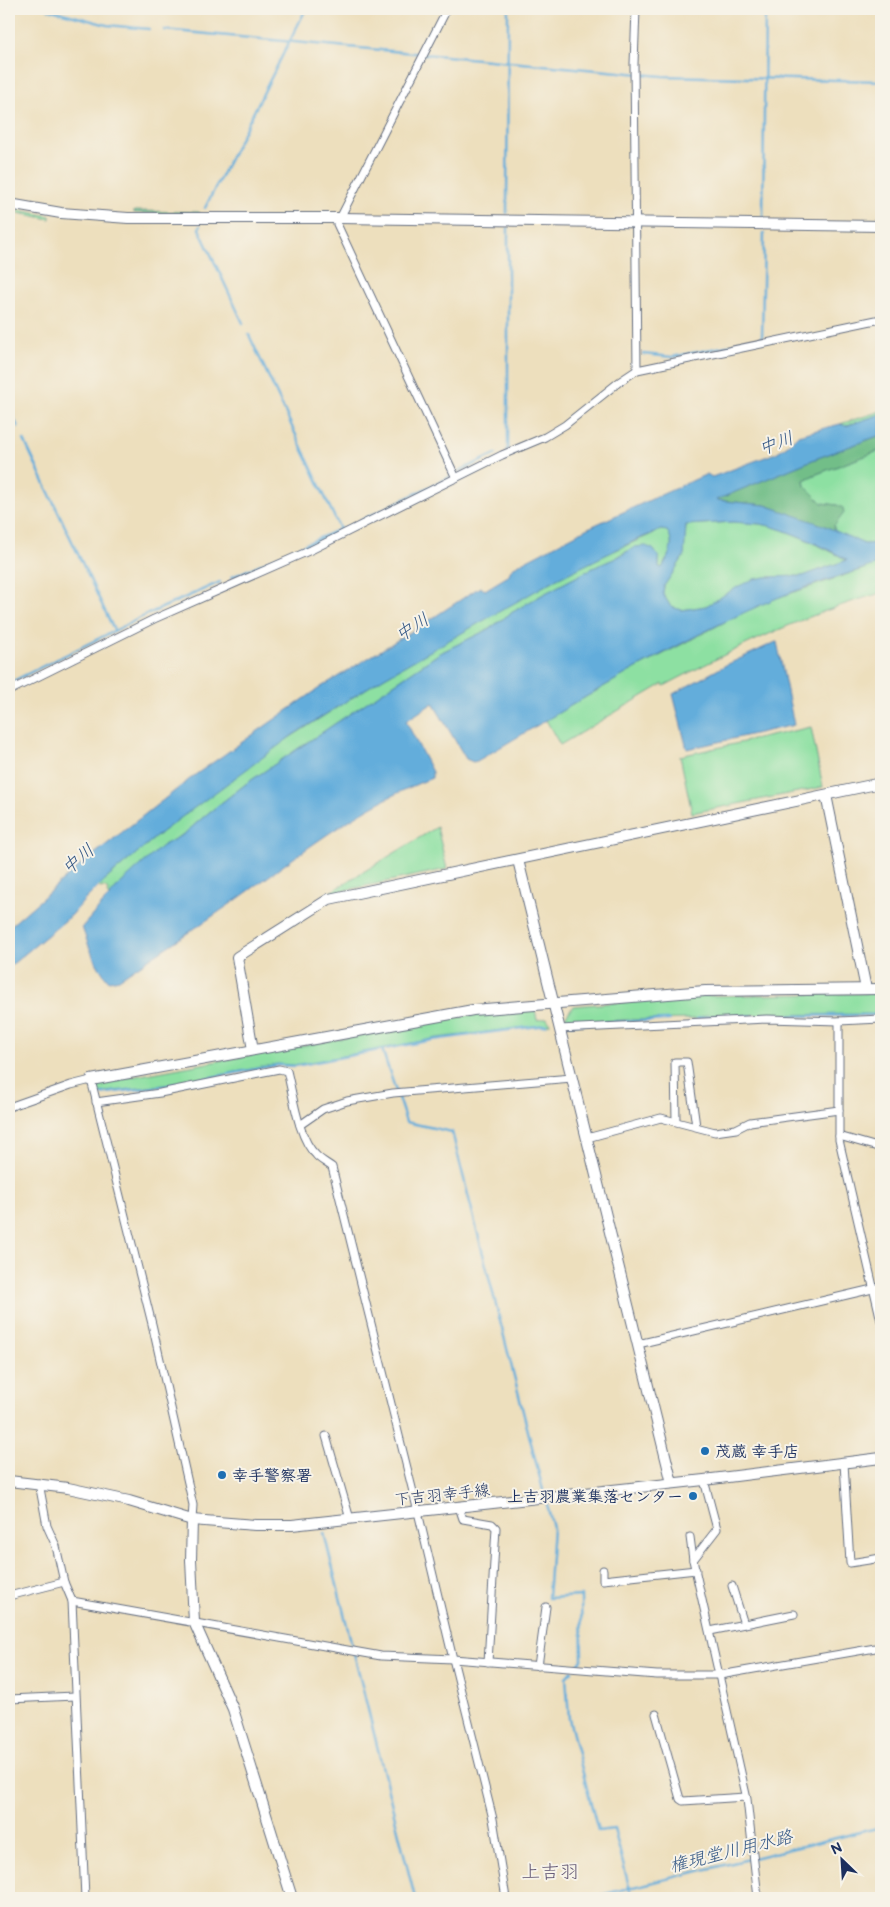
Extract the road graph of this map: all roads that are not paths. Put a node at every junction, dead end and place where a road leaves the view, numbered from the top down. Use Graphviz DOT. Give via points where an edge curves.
graph roads {
  1 [pos="447,9"];
  2 [pos="636,9"];
  3 [pos="9,204"];
  4 [pos="339,218"];
  5 [pos="636,222"];
  6 [pos="881,226"];
  7 [pos="881,319"];
  8 [pos="637,370"];
  9 [pos="456,478"];
  10 [pos="9,691"];
  11 [pos="881,783"];
  12 [pos="826,795"];
  13 [pos="518,860"];
  14 [pos="866,989"];
  15 [pos="881,989"];
  16 [pos="553,1003"];
  17 [pos="881,1019"];
  18 [pos="839,1021"];
  19 [pos="559,1029"];
  20 [pos="253,1050"];
  21 [pos="572,1078"];
  22 [pos="91,1080"];
  23 [pos="96,1102"];
  24 [pos="9,1107"];
  25 [pos="839,1110"];
  26 [pos="676,1121"];
  27 [pos="300,1125"];
  28 [pos="696,1126"];
  29 [pos="839,1136"];
  30 [pos="587,1138"];
  31 [pos="881,1148"];
  32 [pos="881,1287"];
  33 [pos="873,1289"];
  34 [pos="881,1321"];
  35 [pos="638,1344"];
  36 [pos="326,1436"];
  37 [pos="881,1458"];
  38 [pos="844,1463"];
  39 [pos="704,1480"];
  40 [pos="9,1481"];
  41 [pos="672,1483"];
  42 [pos="39,1484"];
  43 [pos="459,1507"];
  44 [pos="418,1512"];
  45 [pos="350,1519"];
  46 [pos="192,1520"];
  47 [pos="690,1537"];
  48 [pos="881,1558"];
  49 [pos="693,1560"];
  50 [pos="603,1570"];
  51 [pos="696,1570"];
  52 [pos="64,1582"];
  53 [pos="732,1586"];
  54 [pos="9,1596"];
  55 [pos="72,1601"];
  56 [pos="546,1607"];
  57 [pos="794,1614"];
  58 [pos="194,1622"];
  59 [pos="744,1624"];
  60 [pos="710,1631"];
  61 [pos="881,1646"];
  62 [pos="453,1659"];
  63 [pos="488,1662"];
  64 [pos="538,1666"];
  65 [pos="720,1675"];
  66 [pos="75,1696"];
  67 [pos="9,1698"];
  68 [pos="656,1714"];
  69 [pos="746,1796"];
  70 [pos="85,1898"];
  71 [pos="292,1898"];
  72 [pos="506,1898"];
  73 [pos="758,1898"];
  1 -- 4 [label="street"];
  2 -- 5 [label="street"];
  3 -- 4 [label="street" via="61,213 114,217"];
  4 -- 5 [label="street"];
  4 -- 9 [label="street" via="337,224"];
  5 -- 6 [label="street"];
  5 -- 8 [label="street"];
  7 -- 8 [label="street"];
  8 -- 9 [label="street" via="544,437"];
  9 -- 10 [label="street" via="311,550 154,619"];
  11 -- 12 [label="street"];
  12 -- 13 [label="street"];
  12 -- 14 [label="street"];
  13 -- 16 [label="street"];
  13 -- 20 [label="street" via="329,900 237,956"];
  14 -- 15 [label="street"];
  14 -- 16 [label="street" via="705,991"];
  16 -- 19 [label="street"];
  16 -- 20 [label="street" via="473,1010"];
  17 -- 18 [label="street"];
  18 -- 19 [label="street" via="766,1020"];
  18 -- 25 [label="street"];
  19 -- 21 [label="street"];
  20 -- 22 [label="street"];
  21 -- 27 [label="street" via="393,1093 347,1101 323,1110"];
  21 -- 30 [label="street"];
  22 -- 23 [label="street"];
  22 -- 24 [label="street"];
  23 -- 27 [label="street" via="160,1093 279,1069 287,1071"];
  23 -- 46 [label="street" via="159,1354 193,1505"];
  25 -- 28 [label="street" via="750,1122 736,1129 715,1132"];
  25 -- 29 [label="street"];
  26 -- 28 [label="street"];
  26 -- 28 [label="street" via="675,1062 687,1062"];
  26 -- 30 [label="street" via="661,1118"];
  27 -- 44 [label="street" via="315,1155 332,1167"];
  29 -- 31 [label="street"];
  29 -- 33 [label="street"];
  30 -- 35 [label="street"];
  32 -- 33 [label="street"];
  33 -- 34 [label="street"];
  33 -- 35 [label="street"];
  35 -- 41 [label="street"];
  36 -- 45 [label="street"];
  37 -- 38 [label="street, 下吉羽幸手線"];
  38 -- 39 [label="street, 下吉羽幸手線"];
  38 -- 48 [label="street" via="850,1563"];
  39 -- 41 [label="street, 下吉羽幸手線"];
  39 -- 49 [label="street" via="717,1529"];
  40 -- 42 [label="street, 下吉羽幸手線"];
  41 -- 43 [label="street, 下吉羽幸手線"];
  42 -- 46 [label="street, 下吉羽幸手線" via="130,1500"];
  42 -- 52 [label="street" via="47,1526 56,1546"];
  43 -- 44 [label="street, 下吉羽幸手線"];
  43 -- 63 [label="street" via="463,1519 492,1524 496,1528"];
  44 -- 45 [label="street, 下吉羽幸手線"];
  44 -- 62 [label="street"];
  45 -- 46 [label="street, 下吉羽幸手線" via="255,1526"];
  46 -- 58 [label="street"];
  47 -- 49 [label="street"];
  49 -- 51 [label="street"];
  50 -- 51 [label="street" via="604,1580"];
  51 -- 60 [label="street"];
  52 -- 54 [label="street"];
  52 -- 55 [label="street"];
  53 -- 59 [label="street"];
  55 -- 58 [label="street"];
  55 -- 66 [label="street"];
  56 -- 64 [label="street"];
  57 -- 59 [label="street"];
  58 -- 62 [label="street" via="381,1656"];
  58 -- 71 [label="street" via="233,1709"];
  59 -- 60 [label="street"];
  60 -- 65 [label="street"];
  61 -- 65 [label="street"];
  62 -- 63 [label="street"];
  62 -- 72 [label="street" via="493,1819"];
  63 -- 64 [label="street"];
  64 -- 65 [label="street" via="657,1675"];
  65 -- 69 [label="street"];
  66 -- 67 [label="street"];
  66 -- 70 [label="street"];
  68 -- 69 [label="street" via="680,1799"];
  69 -- 73 [label="street"];
}
